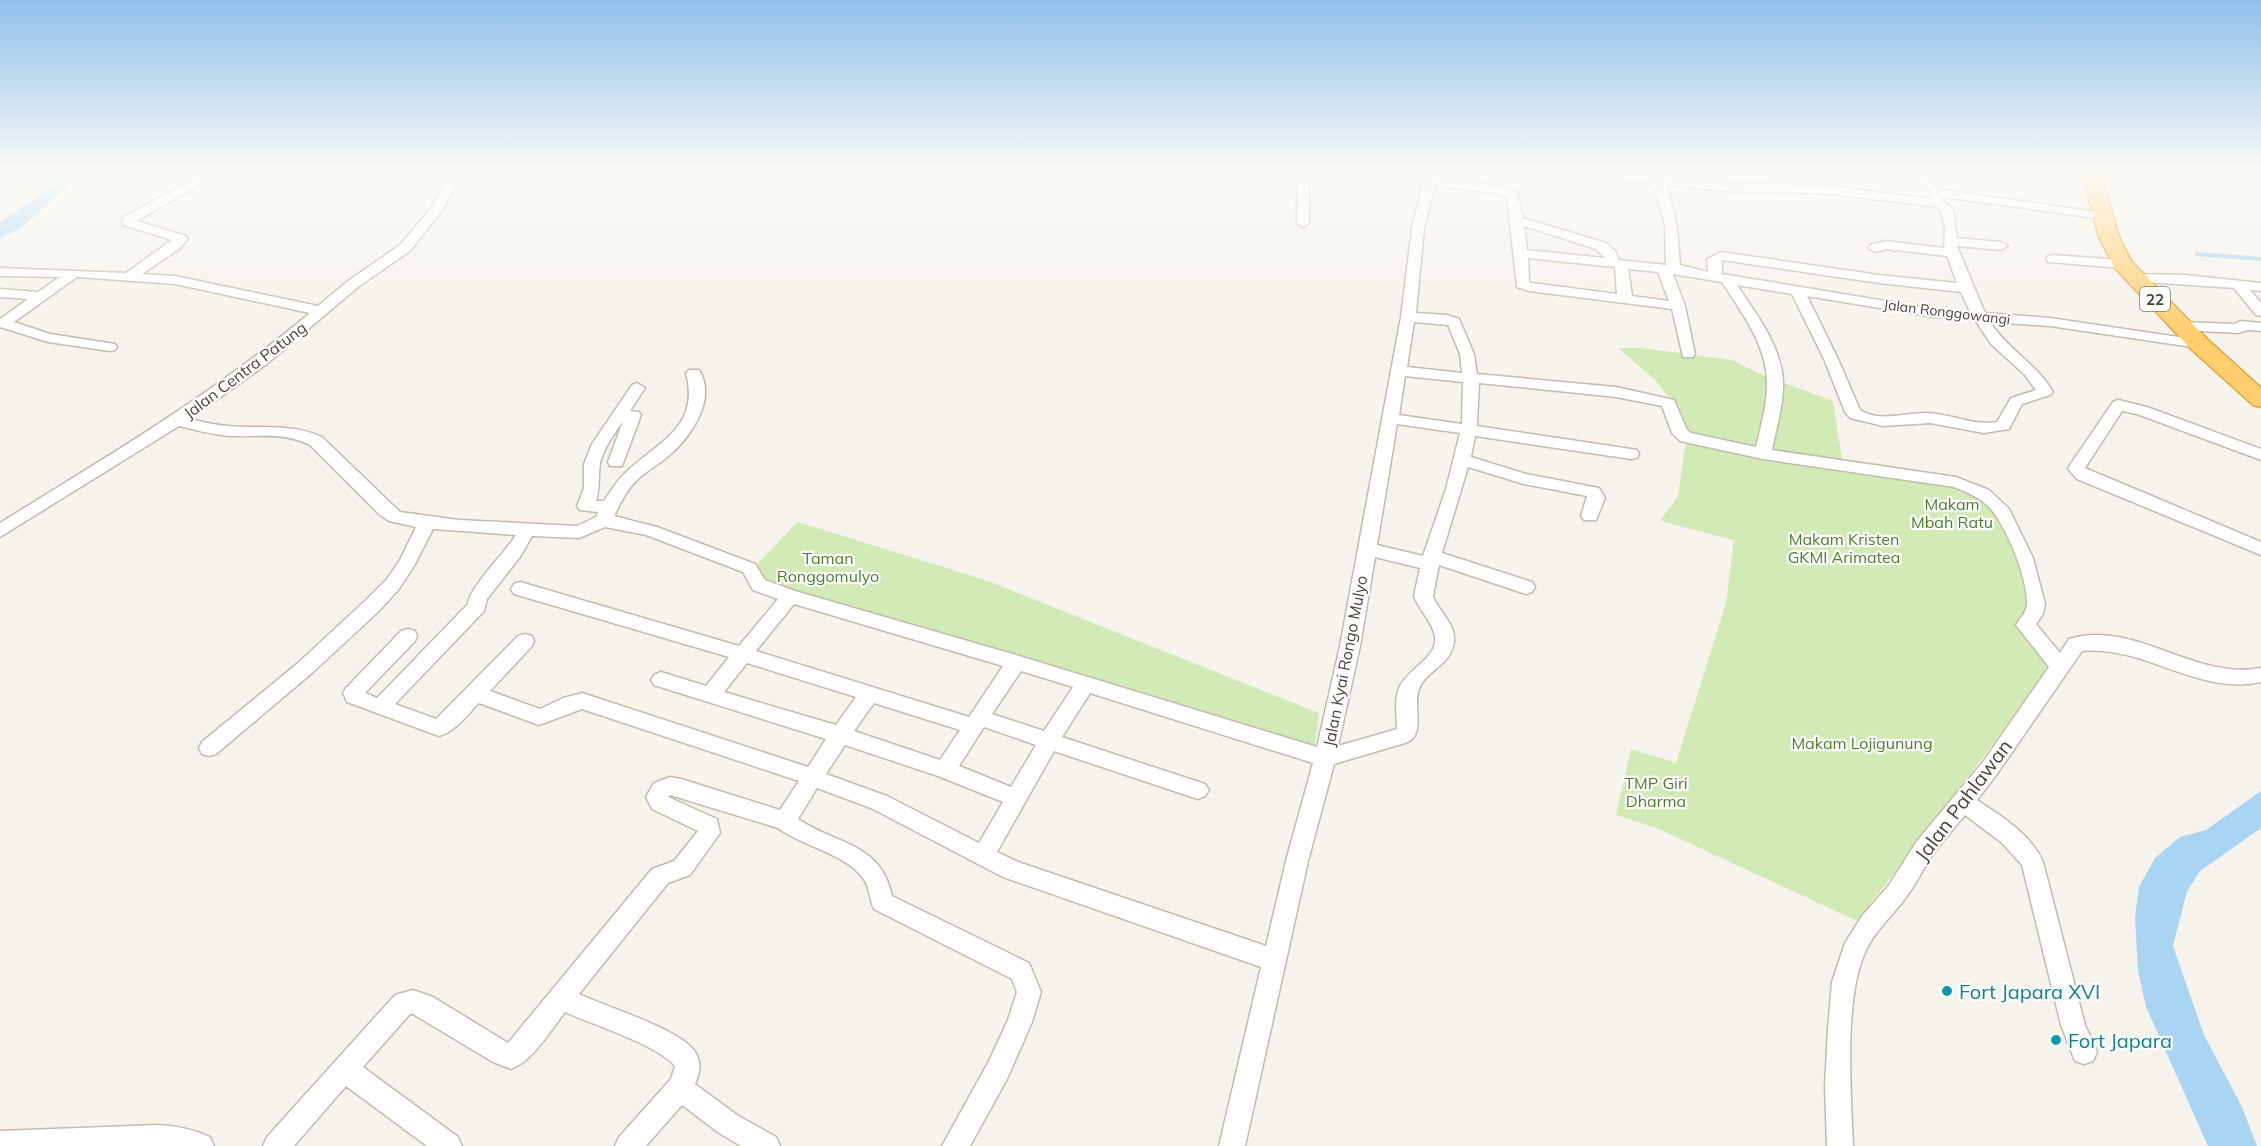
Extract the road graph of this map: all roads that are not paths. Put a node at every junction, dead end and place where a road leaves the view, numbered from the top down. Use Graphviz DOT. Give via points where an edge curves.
graph roads {
  1 [pos="139,225"];
  2 [pos="425,225"];
  3 [pos="1419,225"];
  4 [pos="1518,225"];
  5 [pos="1535,225"];
  6 [pos="1671,225"];
  7 [pos="1951,225"];
  8 [pos="2106,225"];
  9 [pos="2001,246"];
  10 [pos="1951,247"];
  11 [pos="1875,248"];
  12 [pos="1521,253"];
  13 [pos="2053,259"];
  14 [pos="1617,264"];
  15 [pos="1670,270"];
  16 [pos="2128,271"];
  17 [pos="0,272"];
  18 [pos="74,273"];
  19 [pos="130,276"];
  20 [pos="1720,277"];
  21 [pos="2238,284"];
  22 [pos="2261,287"];
  23 [pos="1965,288"];
  24 [pos="1798,292"];
  25 [pos="0,293"];
  26 [pos="41,297"];
  27 [pos="1625,299"];
  28 [pos="1678,306"];
  29 [pos="321,311"];
  30 [pos="2261,312"];
  31 [pos="1408,317"];
  32 [pos="1978,318"];
  33 [pos="2,322"];
  34 [pos="2182,326"];
  35 [pos="2261,327"];
  36 [pos="2199,344"];
  37 [pos="110,347"];
  38 [pos="1688,354"];
  39 [pos="1397,370"];
  40 [pos="694,373"];
  41 [pos="1471,379"];
  42 [pos="637,388"];
  43 [pos="2261,400"];
  44 [pos="633,415"];
  45 [pos="1389,418"];
  46 [pos="177,421"];
  47 [pos="1468,432"];
  48 [pos="1631,454"];
  49 [pos="1763,454"];
  50 [pos="2261,455"];
  51 [pos="1462,460"];
  52 [pos="616,462"];
  53 [pos="606,514"];
  54 [pos="1590,516"];
  55 [pos="427,523"];
  56 [pos="528,528"];
  57 [pos="0,531"];
  58 [pos="1366,549"];
  59 [pos="2261,549"];
  60 [pos="1430,560"];
  61 [pos="1526,587"];
  62 [pos="520,589"];
  63 [pos="790,596"];
  64 [pos="408,636"];
  65 [pos="525,641"];
  66 [pos="741,655"];
  67 [pos="1016,662"];
  68 [pos="2059,666"];
  69 [pos="2261,675"];
  70 [pos="661,680"];
  71 [pos="1085,684"];
  72 [pos="475,693"];
  73 [pos="870,693"];
  74 [pos="711,695"];
  75 [pos="380,707"];
  76 [pos="977,722"];
  77 [pos="840,735"];
  78 [pos="1048,740"];
  79 [pos="208,748"];
  80 [pos="1325,758"];
  81 [pos="945,770"];
  82 [pos="813,778"];
  83 [pos="1198,790"];
  84 [pos="1017,799"];
  85 [pos="1962,802"];
  86 [pos="785,821"];
  87 [pos="983,857"];
  88 [pos="1274,960"];
  89 [pos="561,997"];
  90 [pos="2084,1052"];
  91 [pos="344,1070"];
  92 [pos="680,1088"];
  93 [pos="0,1144"];
  94 [pos="762,1145"];
  95 [pos="201,1146"];
  96 [pos="276,1146"];
  97 [pos="449,1146"];
  98 [pos="628,1146"];
  99 [pos="955,1146"];
  100 [pos="1232,1146"];
  101 [pos="1840,1146"];
  1 -- 19 [label="street" via="181,239"];
  2 -- 29 [label="street, Jalan Centra Patung" via="405,248"];
  3 -- 31 [label="street, Jalan Kyai Rongo Mulyo"];
  4 -- 12 [label="street"];
  5 -- 14 [label="street" via="1601,246"];
  6 -- 15 [label="street"];
  7 -- 10 [label="street"];
  8 -- 16 [label="highway, 22" via="2114,252"];
  9 -- 10 [label="street"];
  10 -- 11 [label="street"];
  10 -- 23 [label="street"];
  12 -- 14 [label="street, Jalan Ronggowangi"];
  12 -- 27 [label="street" via="1521,279 1525,286"];
  13 -- 16 [label="street"];
  14 -- 15 [label="street, Jalan Ronggowangi"];
  14 -- 27 [label="street"];
  15 -- 20 [label="street, Jalan Ronggowangi"];
  15 -- 28 [label="street"];
  16 -- 21 [label="street"];
  16 -- 34 [label="highway, 22"];
  17 -- 18 [label="street"];
  18 -- 19 [label="street"];
  18 -- 26 [label="street"];
  19 -- 29 [label="street" via="175,280"];
  20 -- 23 [label="street" via="1714,259 1721,256"];
  20 -- 24 [label="street, Jalan Ronggowangi"];
  20 -- 49 [label="street" via="1754,324 1773,364 1775,385"];
  21 -- 22 [label="street"];
  21 -- 30 [label="street"];
  23 -- 32 [label="street"];
  24 -- 32 [label="street, Jalan Ronggowangi"];
  24 -- 32 [label="street" via="1853,412 1884,421 1934,418 1993,429 2003,426 2016,401 2045,392"];
  25 -- 26 [label="street"];
  26 -- 33 [label="street"];
  27 -- 28 [label="street"];
  28 -- 38 [label="street"];
  29 -- 46 [label="street, Jalan Centra Patung" via="230,385"];
  31 -- 39 [label="street, Jalan Kyai Rongo Mulyo"];
  31 -- 41 [label="street" via="1454,322"];
  32 -- 36 [label="street, Jalan Ronggowangi" via="2050,322"];
  33 -- 37 [label="street" via="48,338"];
  34 -- 35 [label="street"];
  34 -- 36 [label="highway, 22"];
  36 -- 43 [label="highway, 22"];
  39 -- 41 [label="street"];
  39 -- 45 [label="street, Jalan Kyai Rongo Mulyo"];
  40 -- 53 [label="street" via="699,395 682,430 660,455 636,472 618,492"];
  41 -- 47 [label="street"];
  41 -- 49 [label="street" via="1616,392 1665,401 1671,406 1682,436"];
  42 -- 53 [label="street" via="607,432 592,464 592,488 586,506"];
  44 -- 52 [label="street"];
  45 -- 47 [label="street"];
  45 -- 58 [label="street, Jalan Kyai Rongo Mulyo"];
  46 -- 55 [label="street" via="229,431 304,433 386,511 395,517"];
  46 -- 57 [label="street, Jalan Centra Patung"];
  47 -- 48 [label="street"];
  47 -- 51 [label="street"];
  49 -- 68 [label="street" via="1956,482 1990,498 2006,516 2030,574 2036,600 2034,614 2025,625"];
  50 -- 59 [label="street" via="2141,410 2116,405 2076,469"];
  51 -- 54 [label="street" via="1524,479 1593,492 1597,498"];
  51 -- 60 [label="street"];
  53 -- 56 [label="street" via="579,532"];
  53 -- 63 [label="street" via="621,523 749,568 759,585"];
  55 -- 56 [label="street"];
  55 -- 79 [label="street" via="408,562 374,604 305,668"];
  56 -- 75 [label="street" via="514,553 478,597 477,606"];
  58 -- 60 [label="street"];
  58 -- 80 [label="street, Jalan Kyai Rongo Mulyo"];
  60 -- 61 [label="street"];
  60 -- 80 [label="street" via="1423,592 1425,604 1445,637 1443,649 1411,683 1407,732 1399,738"];
  62 -- 66 [label="street"];
  63 -- 66 [label="street"];
  63 -- 67 [label="street"];
  64 -- 75 [label="street" via="353,693 354,697"];
  65 -- 72 [label="street"];
  66 -- 73 [label="street"];
  66 -- 74 [label="street"];
  67 -- 71 [label="street"];
  67 -- 76 [label="street"];
  68 -- 69 [label="street, Jalan Pahlawan" via="2076,644 2096,641 2227,678 2244,680"];
  68 -- 85 [label="street, Jalan Pahlawan" via="1990,768"];
  70 -- 74 [label="street"];
  71 -- 78 [label="street"];
  71 -- 80 [label="street"];
  72 -- 75 [label="street" via="439,728"];
  72 -- 82 [label="street" via="538,717 549,716 568,702 582,701"];
  73 -- 76 [label="street"];
  73 -- 77 [label="street"];
  74 -- 77 [label="street"];
  76 -- 78 [label="street"];
  76 -- 81 [label="street"];
  77 -- 81 [label="street"];
  77 -- 82 [label="street"];
  78 -- 83 [label="street"];
  78 -- 84 [label="street"];
  80 -- 88 [label="street, Jalan Kyai Rongo Mulyo"];
  81 -- 84 [label="street"];
  82 -- 86 [label="street"];
  82 -- 87 [label="street" via="879,802"];
  84 -- 87 [label="street"];
  85 -- 90 [label="street" via="2013,838 2032,862 2073,1024"];
  85 -- 101 [label="street, Jalan Pahlawan" via="1853,951 1844,982 1839,1029"];
  86 -- 89 [label="street" via="681,788 661,789 657,797 660,803 709,826 709,833 682,868 660,876"];
  86 -- 99 [label="street" via="796,832 844,849 868,869 877,878 882,902 1021,971 1029,993 1020,1022"];
  87 -- 88 [label="street"];
  88 -- 100 [label="street, Jalan Kyai Rongo Mulyo"];
  89 -- 91 [label="street" via="511,1057 424,1005 404,1004"];
  89 -- 92 [label="street" via="683,1053 687,1074"];
  91 -- 96 [label="street"];
  91 -- 97 [label="street"];
  92 -- 94 [label="street"];
  92 -- 98 [label="street"];
  93 -- 95 [label="street" via="158,1138"];
}
